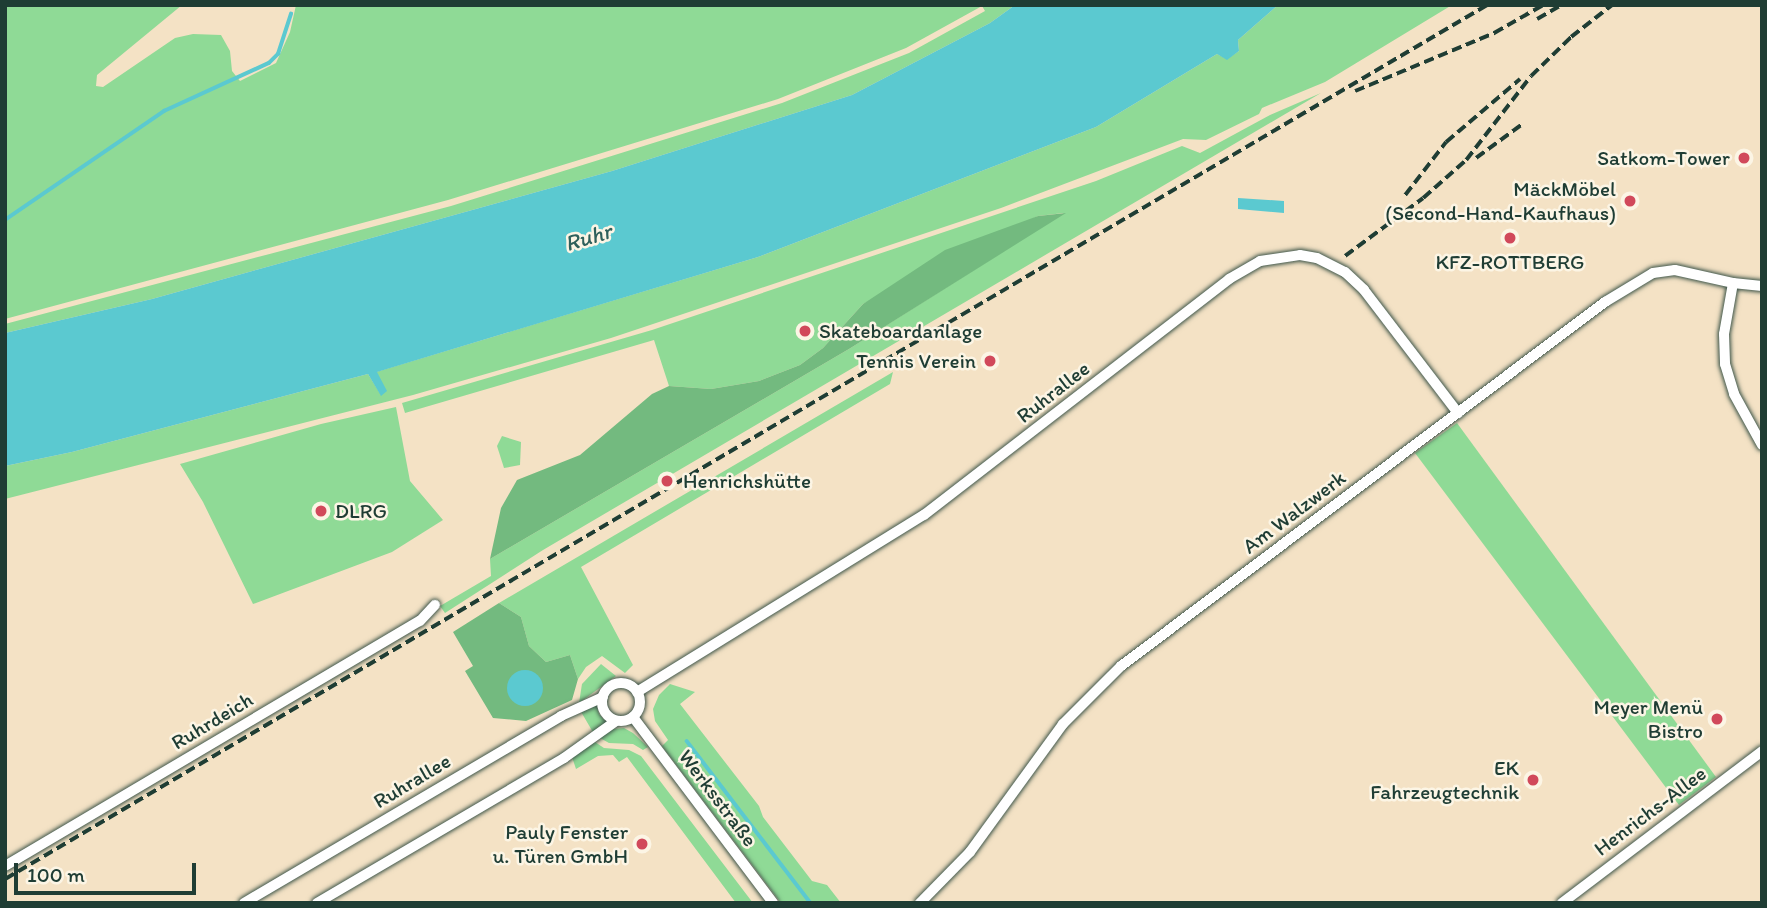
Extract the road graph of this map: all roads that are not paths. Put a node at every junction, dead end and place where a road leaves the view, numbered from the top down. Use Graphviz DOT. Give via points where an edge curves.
graph roads {
  1 [pos="1732,283"];
  2 [pos="1762,286"];
  3 [pos="1458,413"];
  4 [pos="1762,445"];
  5 [pos="435,605"];
  6 [pos="637,692"];
  7 [pos="603,697"];
  8 [pos="633,717"];
  9 [pos="616,721"];
  10 [pos="1762,751"];
  11 [pos="5,866"];
  12 [pos="244,903"];
  13 [pos="317,903"];
  14 [pos="773,903"];
  15 [pos="920,903"];
  16 [pos="1562,903"];
  1 -- 2 [label="street, Am Walzwerk"];
  1 -- 3 [label="street, Am Walzwerk" via="1675,270 1653,273 1633,283"];
  1 -- 4 [label="street" via="1724,334 1725,364 1734,394"];
  3 -- 6 [label="street, Ruhrallee" via="1364,290 1345,272 1300,255 1260,261 1218,287 924,515"];
  3 -- 15 [label="street, Am Walzwerk" via="1121,666 1063,724 970,852"];
  5 -- 11 [label="street, Ruhrdeich" via="420,621"];
  6 -- 7 [label="street, Ruhrallee" via="619,683"];
  6 -- 8 [label="street" via="640,705"];
  7 -- 9 [label="street" via="604,710"];
  7 -- 12 [label="street, Ruhrallee" via="561,716"];
  8 -- 9 [label="street"];
  8 -- 14 [label="street, Werksstraße"];
  9 -- 13 [label="street" via="564,758"];
  10 -- 16 [label="street, Henrichs-Allee"];
}
